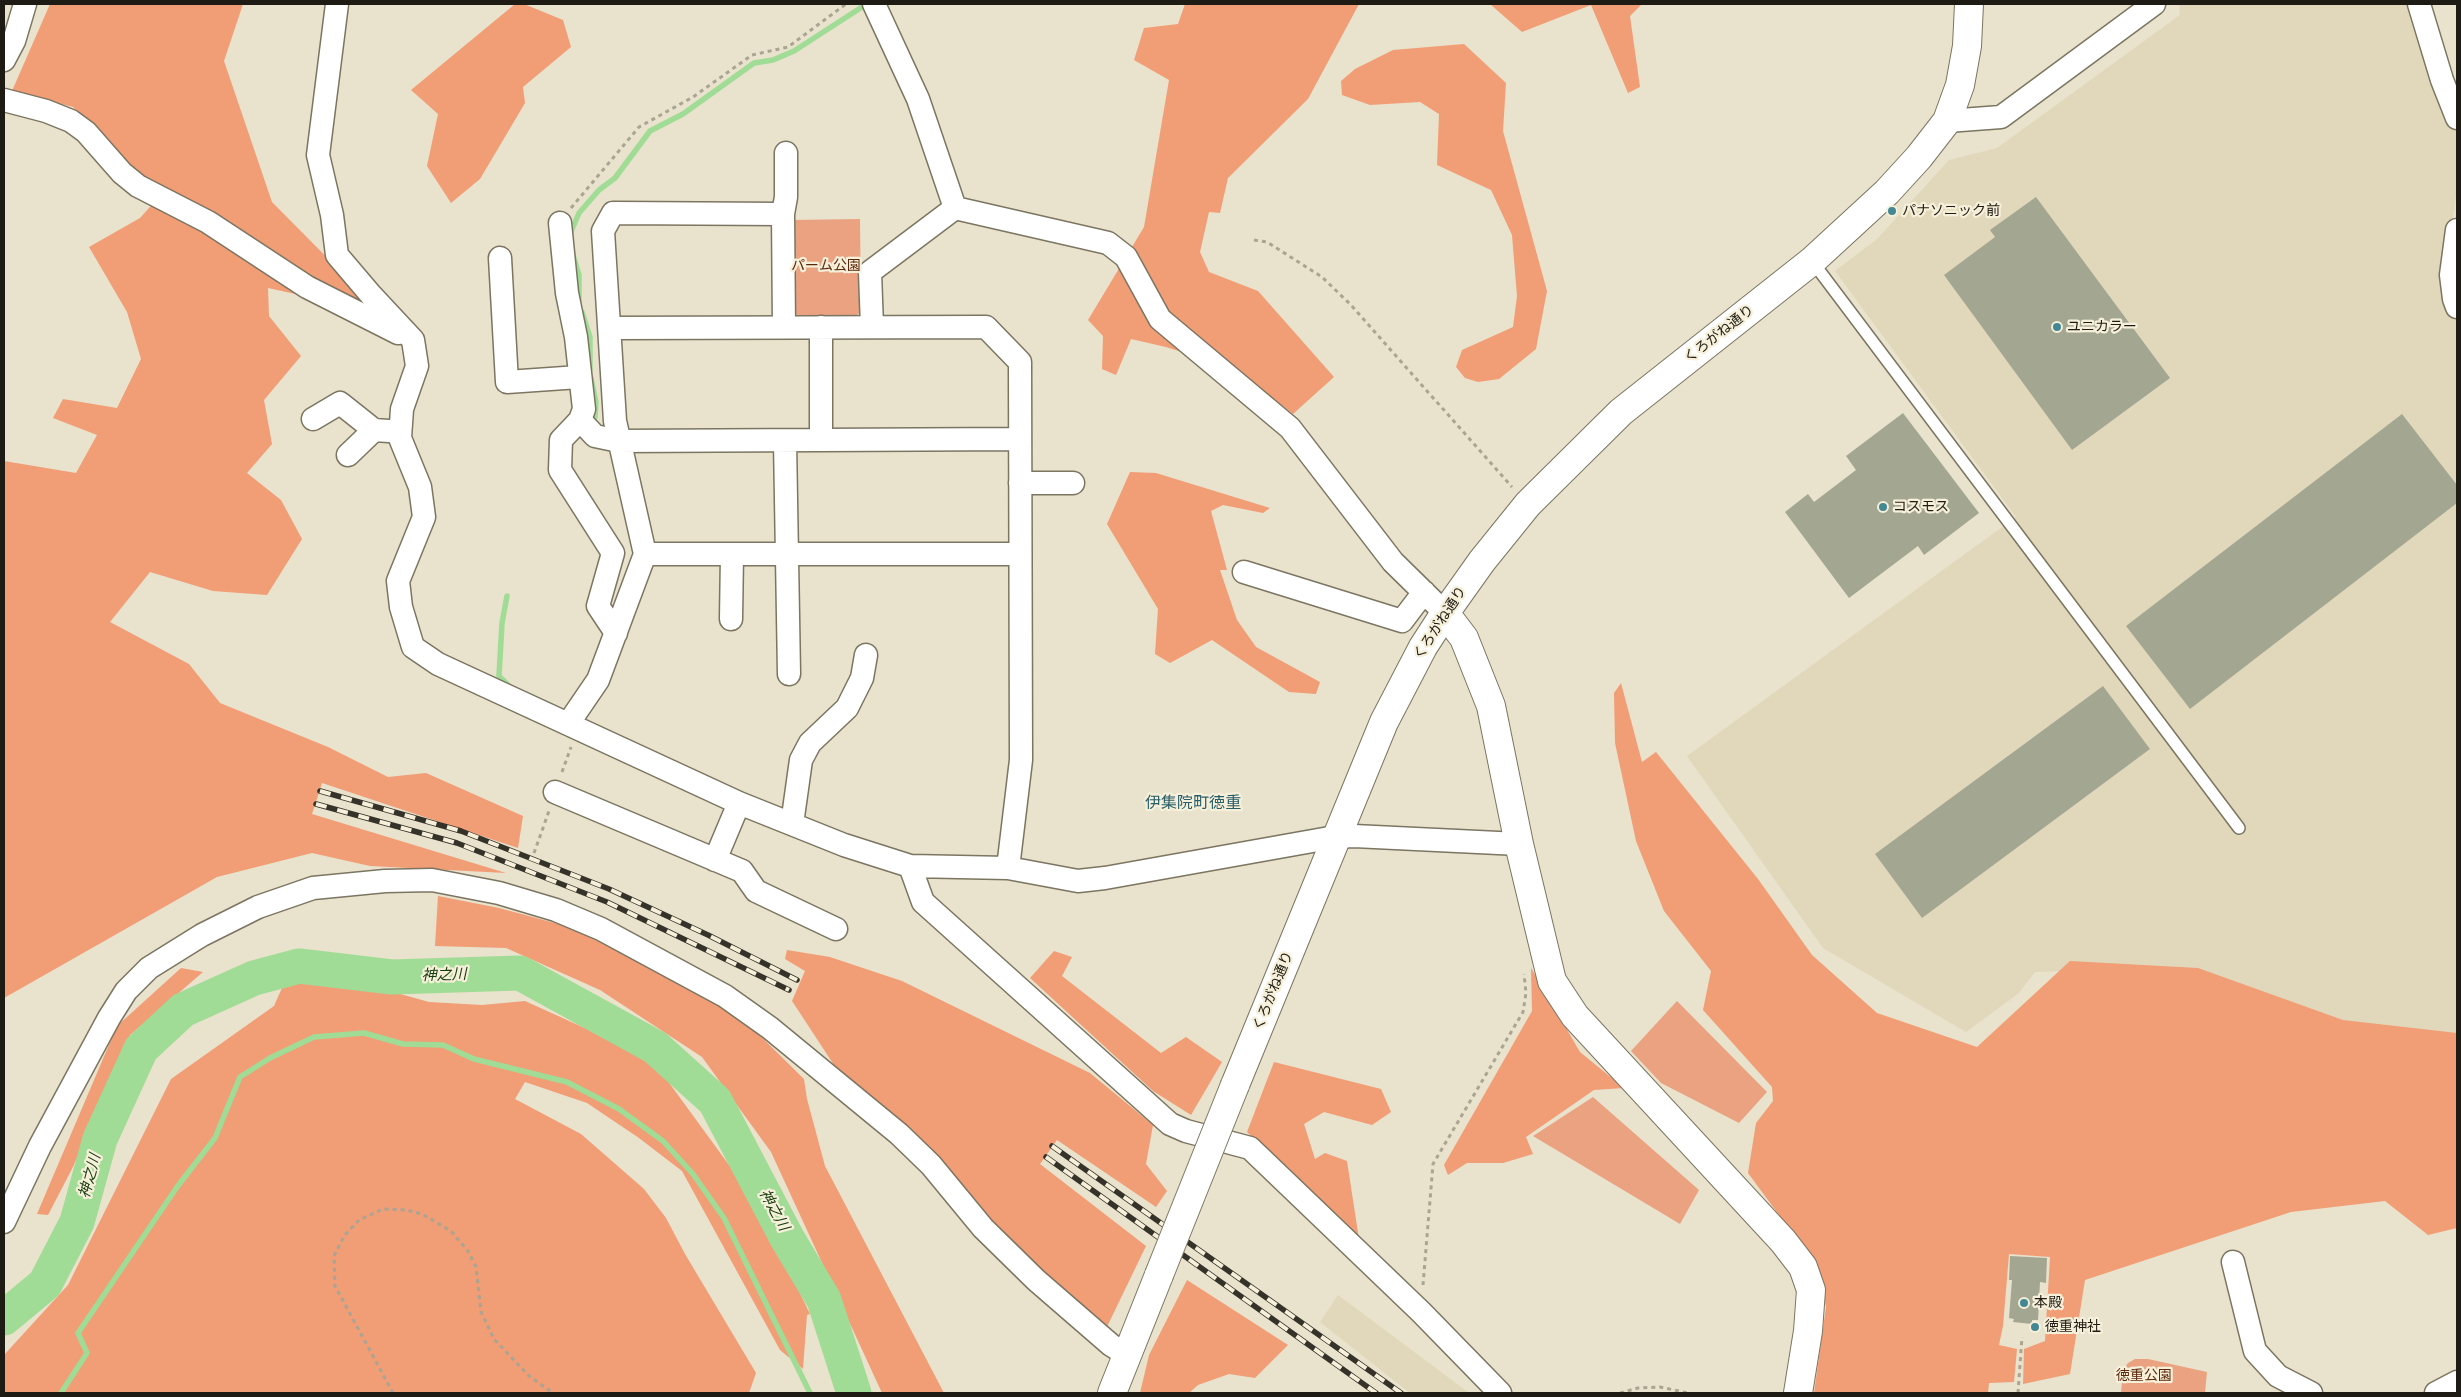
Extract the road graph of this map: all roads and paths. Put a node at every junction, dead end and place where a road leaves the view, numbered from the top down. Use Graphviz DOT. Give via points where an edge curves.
graph roads {
  1 [pos="25,4"];
  2 [pos="337,4"];
  3 [pos="846,4"];
  4 [pos="874,4"];
  5 [pos="1969,4"];
  6 [pos="2154,4"];
  7 [pos="2419,4"];
  8 [pos="4,60"];
  9 [pos="4,100"];
  10 [pos="2457,118"];
  11 [pos="1948,121"];
  12 [pos="786,153"];
  13 [pos="955,208"];
  14 [pos="783,214"];
  15 [pos="560,223"];
  16 [pos="2457,230"];
  17 [pos="1254,240"];
  18 [pos="500,258"];
  19 [pos="1812,261"];
  20 [pos="2457,307"];
  21 [pos="784,327"];
  22 [pos="821,327"];
  23 [pos="872,327"];
  24 [pos="610,328"];
  25 [pos="412,340"];
  26 [pos="579,377"];
  27 [pos="312,419"];
  28 [pos="587,428"];
  29 [pos="374,430"];
  30 [pos="400,432"];
  31 [pos="821,440"];
  32 [pos="1020,440"];
  33 [pos="785,441"];
  34 [pos="619,442"];
  35 [pos="348,455"];
  36 [pos="1020,483"];
  37 [pos="1073,483"];
  38 [pos="1528,504"];
  39 [pos="646,554"];
  40 [pos="732,554"];
  41 [pos="787,554"];
  42 [pos="1020,554"];
  43 [pos="1244,572"];
  44 [pos="1424,592"];
  45 [pos="1445,613"];
  46 [pos="731,620"];
  47 [pos="616,633"];
  48 [pos="866,656"];
  49 [pos="789,674"];
  50 [pos="568,724"];
  51 [pos="555,792"];
  52 [pos="739,803"];
  53 [pos="792,824"];
  54 [pos="2239,828"];
  55 [pos="1335,837"];
  56 [pos="1519,844"];
  57 [pos="715,860"];
  58 [pos="910,866"];
  59 [pos="1008,868"];
  60 [pos="836,929"];
  61 [pos="1524,967"];
  62 [pos="4,1222"];
  63 [pos="2233,1262"];
  64 [pos="1421,1312"];
  65 [pos="2022,1337"];
  66 [pos="1127,1355"];
  67 [pos="2457,1382"];
  68 [pos="393,1393"];
  69 [pos="553,1393"];
  70 [pos="1112,1393"];
  71 [pos="1500,1393"];
  72 [pos="1620,1393"];
  73 [pos="1688,1393"];
  74 [pos="1798,1393"];
  75 [pos="2018,1393"];
  76 [pos="2311,1393"];
  77 [pos="2436,1393"];
  1 -- 8 [label="street"];
  2 -- 25 [label="street" via="318,155 338,255"];
  3 -- 15 [label="path" via="788,47 752,55 693,98 639,127"];
  4 -- 13 [label="street" via="918,99"];
  5 -- 11 [label="street, くろがね通り" via="1967,46 1960,85"];
  6 -- 11 [label="street" via="2001,118"];
  7 -- 10 [label="street"];
  9 -- 25 [label="street" via="71,121 86,132 122,173 138,186 208,222 307,287"];
  11 -- 19 [label="street, くろがね通り" via="1887,192"];
  12 -- 14 [label="street"];
  13 -- 23 [label="street" via="870,272"];
  13 -- 44 [label="street" via="1108,244 1126,256 1160,319 1290,428 1393,562"];
  14 -- 21 [label="street"];
  14 -- 24 [label="street" via="613,213 603,231"];
  15 -- 26 [label="street"];
  16 -- 20 [label="street" via="2451,274"];
  17 -- 38 [label="path" via="1267,242 1322,277 1351,305"];
  18 -- 26 [label="street" via="507,382"];
  19 -- 38 [label="street, くろがね通り" via="1621,412"];
  19 -- 54 [label="lane"];
  21 -- 22 [label="street"];
  21 -- 24 [label="street"];
  22 -- 23 [label="street"];
  22 -- 31 [label="street"];
  23 -- 32 [label="street" via="986,327 1020,362"];
  24 -- 34 [label="street"];
  25 -- 30 [label="street" via="417,366 402,409"];
  26 -- 28 [label="street"];
  27 -- 29 [label="street" via="340,403"];
  28 -- 34 [label="street"];
  28 -- 47 [label="street" via="561,440 560,470 613,553 598,606"];
  29 -- 30 [label="street"];
  29 -- 35 [label="street"];
  30 -- 50 [label="street" via="420,487 424,517 398,581 401,607 413,647 438,664"];
  31 -- 32 [label="street"];
  31 -- 33 [label="street"];
  32 -- 36 [label="street"];
  33 -- 34 [label="street"];
  33 -- 41 [label="street"];
  34 -- 39 [label="street"];
  36 -- 37 [label="street"];
  36 -- 42 [label="street"];
  38 -- 45 [label="street, くろがね通り"];
  39 -- 40 [label="street"];
  39 -- 47 [label="street"];
  40 -- 41 [label="street"];
  40 -- 46 [label="street"];
  41 -- 42 [label="street"];
  41 -- 49 [label="street"];
  42 -- 59 [label="street" via="1021,760"];
  43 -- 44 [label="street" via="1402,621"];
  44 -- 45 [label="street"];
  45 -- 55 [label="street, くろがね通り" via="1404,680"];
  45 -- 56 [label="street" via="1464,638 1491,706"];
  47 -- 50 [label="street" via="598,680"];
  48 -- 53 [label="street" via="862,678 847,708 810,743 801,760"];
  50 -- 52 [label="street"];
  51 -- 57 [label="street"];
  52 -- 53 [label="street"];
  52 -- 57 [label="street"];
  53 -- 58 [label="street"];
  55 -- 56 [label="street"];
  55 -- 59 [label="street" via="1078,881"];
  55 -- 66 [label="street, くろがね通り, bridge"];
  56 -- 74 [label="street" via="1552,981 1574,1016 1777,1234 1803,1267 1811,1290"];
  57 -- 60 [label="street" via="742,872 756,891"];
  58 -- 59 [label="street"];
  58 -- 64 [label="street" via="923,902 1170,1124 1250,1148"];
  61 -- 64 [label="path" via="1526,992 1523,1012 1432,1164"];
  62 -- 66 [label="street" via="40,1146 109,1018 126,991 149,968 202,935 258,908 313,888 432,880 499,893 556,910 601,929 725,996 770,1028 899,1134 931,1165 983,1228 1036,1280 1110,1345"];
  63 -- 76 [label="street" via="2256,1351 2278,1376"];
  64 -- 71 [label="street"];
  65 -- 75 [label="path"];
  66 -- 70 [label="street, くろがね通り"];
  67 -- 77 [label="street"];
  68 -- 69 [label="path" via="335,1286 334,1256 344,1236 359,1220 383,1208 422,1214 451,1231 468,1251 476,1268 481,1312 494,1340 529,1376"];
  72 -- 73 [label="path" via="1660,1387"];
}
